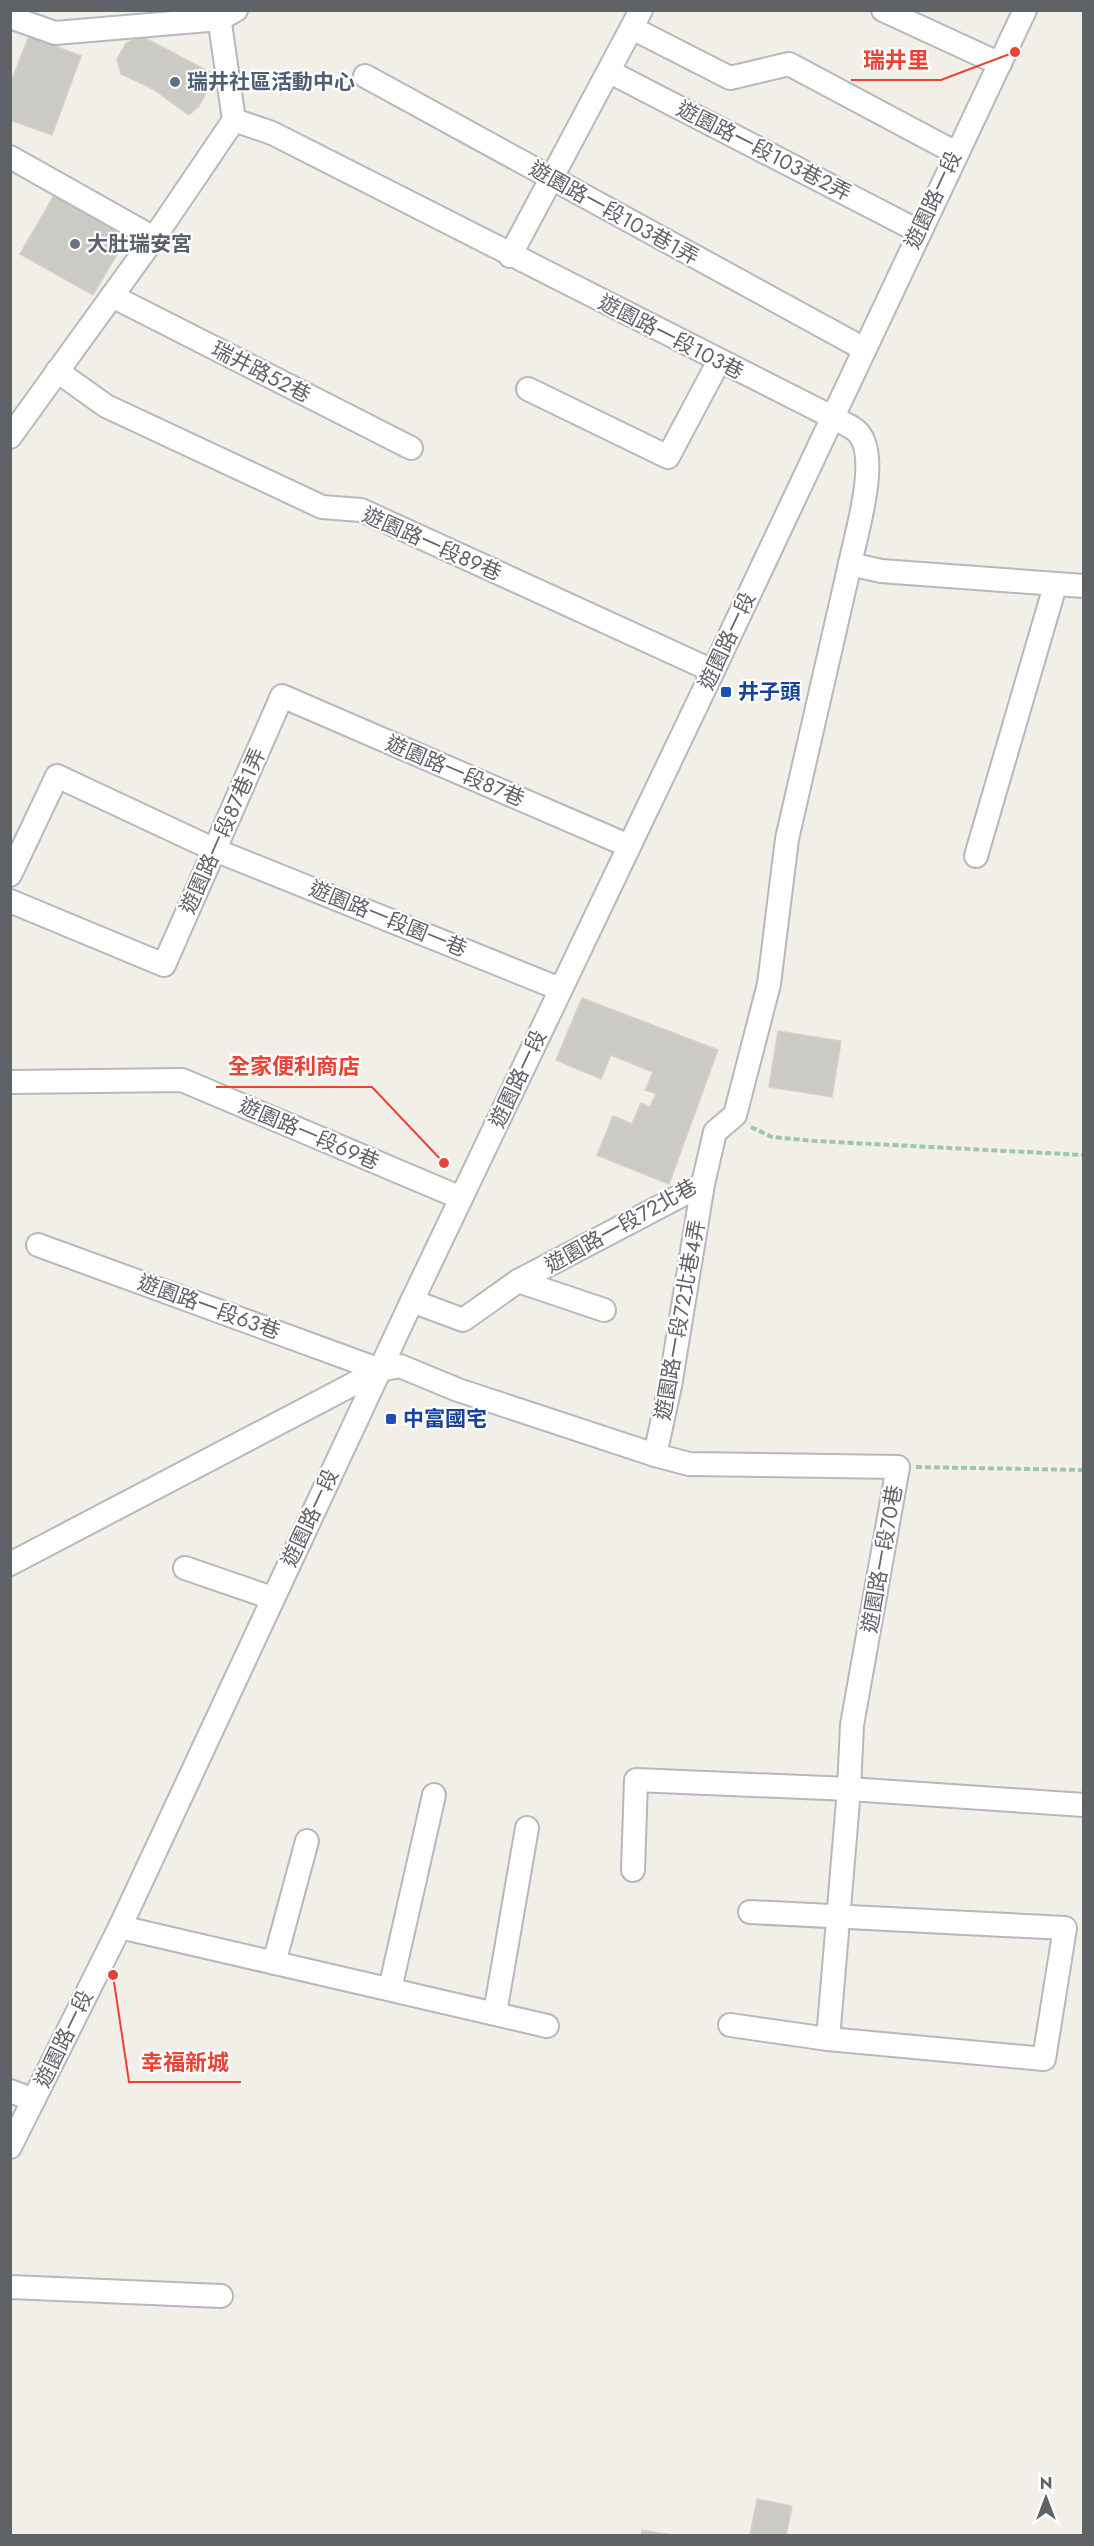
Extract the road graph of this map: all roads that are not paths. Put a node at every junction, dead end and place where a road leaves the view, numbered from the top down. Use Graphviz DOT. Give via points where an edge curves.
graph roads {
  1 [pos="883,10"];
  2 [pos="1024,10"];
  3 [pos="225,13"];
  4 [pos="10,17"];
  5 [pos="637,19"];
  6 [pos="1000,64"];
  7 [pos="610,72"];
  8 [pos="365,76"];
  9 [pos="234,120"];
  10 [pos="956,153"];
  11 [pos="10,158"];
  12 [pos="552,179"];
  13 [pos="918,231"];
  14 [pos="154,238"];
  15 [pos="510,256"];
  16 [pos="112,296"];
  17 [pos="864,349"];
  18 [pos="719,361"];
  19 [pos="57,371"];
  20 [pos="528,389"];
  21 [pos="832,417"];
  22 [pos="10,438"];
  23 [pos="411,448"];
  24 [pos="850,564"];
  25 [pos="1055,586"];
  26 [pos="1083,586"];
  27 [pos="713,671"];
  28 [pos="282,696"];
  29 [pos="629,846"];
  30 [pos="215,850"];
  31 [pos="976,856"];
  32 [pos="10,875"];
  33 [pos="10,901"];
  34 [pos="561,988"];
  35 [pos="10,1082"];
  36 [pos="735,1115"];
  37 [pos="703,1184"];
  38 [pos="461,1198"];
  39 [pos="38,1245"];
  40 [pos="518,1281"];
  41 [pos="412,1301"];
  42 [pos="604,1310"];
  43 [pos="380,1370"];
  44 [pos="655,1455"];
  45 [pos="10,1564"];
  46 [pos="185,1568"];
  47 [pos="272,1598"];
  48 [pos="849,1789"];
  49 [pos="434,1795"];
  50 [pos="1083,1805"];
  51 [pos="527,1828"];
  52 [pos="307,1841"];
  53 [pos="633,1870"];
  54 [pos="750,1912"];
  55 [pos="838,1916"];
  56 [pos="120,1927"];
  57 [pos="274,1963"];
  58 [pos="390,1989"];
  59 [pos="495,2013"];
  60 [pos="730,2025"];
  61 [pos="547,2026"];
  62 [pos="828,2039"];
  63 [pos="10,2091"];
  64 [pos="34,2100"];
  65 [pos="10,2147"];
  66 [pos="10,2287"];
  67 [pos="221,2296"];
  1 -- 6 [label="street"];
  2 -- 6 [label="street, 遊園路一段"];
  3 -- 4 [label="street" via="55,33"];
  3 -- 9 [label="street"];
  5 -- 7 [label="street"];
  5 -- 10 [label="street" via="730,78 789,64"];
  6 -- 10 [label="street, 遊園路一段"];
  7 -- 12 [label="street"];
  7 -- 13 [label="street, 遊園路一段103巷2弄"];
  8 -- 12 [label="street, 遊園路一段103巷1弄"];
  9 -- 14 [label="street"];
  9 -- 15 [label="street, 遊園路一段103巷" via="272,133"];
  10 -- 13 [label="street, 遊園路一段"];
  11 -- 14 [label="street"];
  12 -- 15 [label="street"];
  12 -- 17 [label="street, 遊園路一段103巷1弄"];
  13 -- 17 [label="street, 遊園路一段"];
  14 -- 16 [label="street"];
  15 -- 18 [label="street, 遊園路一段103巷"];
  16 -- 19 [label="street"];
  16 -- 23 [label="street, 瑞井路52巷"];
  17 -- 21 [label="street, 遊園路一段"];
  18 -- 20 [label="street" via="668,457"];
  18 -- 21 [label="street, 遊園路一段103巷"];
  19 -- 22 [label="street"];
  19 -- 27 [label="street, 遊園路一段89巷" via="106,406 322,507 361,510"];
  21 -- 24 [label="street, 遊園路一段103巷" via="860,434 867,454 868,471"];
  21 -- 27 [label="street, 遊園路一段"];
  24 -- 25 [label="street" via="880,571"];
  24 -- 36 [label="street, 遊園路一段103巷" via="787,839 768,984"];
  25 -- 26 [label="street"];
  25 -- 31 [label="street"];
  27 -- 29 [label="street, 遊園路一段"];
  28 -- 29 [label="street, 遊園路一段87巷"];
  28 -- 30 [label="street, 遊園路一段87巷1弄"];
  29 -- 34 [label="street, 遊園路一段"];
  30 -- 32 [label="street, 遊園路一段園一巷" via="57,776"];
  30 -- 33 [label="street, 遊園路一段87巷1弄" via="164,965"];
  30 -- 34 [label="street, 遊園路一段園一巷"];
  34 -- 38 [label="street, 遊園路一段"];
  35 -- 38 [label="street, 遊園路一段69巷" via="182,1080"];
  36 -- 37 [label="street, 遊園路一段72北巷" via="715,1132"];
  37 -- 40 [label="street, 遊園路一段72北巷"];
  37 -- 44 [label="street, 遊園路一段72北巷4弄"];
  38 -- 41 [label="street, 遊園路一段"];
  39 -- 43 [label="street, 遊園路一段63巷"];
  40 -- 41 [label="street, 遊園路一段72北巷" via="463,1320"];
  40 -- 42 [label="street"];
  41 -- 43 [label="street, 遊園路一段"];
  43 -- 44 [label="street, 遊園路一段70巷" via="400,1366 458,1390"];
  43 -- 45 [label="street"];
  43 -- 47 [label="street, 遊園路一段"];
  44 -- 48 [label="street, 遊園路一段70巷" via="689,1464 898,1467 852,1725"];
  46 -- 47 [label="street"];
  47 -- 56 [label="street, 遊園路一段"];
  48 -- 50 [label="street"];
  48 -- 53 [label="street" via="636,1780"];
  48 -- 55 [label="street, 遊園路一段70巷"];
  49 -- 58 [label="street"];
  51 -- 59 [label="street"];
  52 -- 57 [label="street"];
  54 -- 55 [label="street"];
  55 -- 62 [label="street, 遊園路一段70巷"];
  55 -- 62 [label="street" via="1065,1928 1044,2059"];
  56 -- 57 [label="street"];
  56 -- 64 [label="street, 遊園路一段"];
  57 -- 58 [label="street"];
  58 -- 59 [label="street"];
  59 -- 61 [label="street"];
  60 -- 62 [label="street"];
  63 -- 64 [label="street"];
  64 -- 65 [label="street, 遊園路一段"];
  66 -- 67 [label="street"];
}
